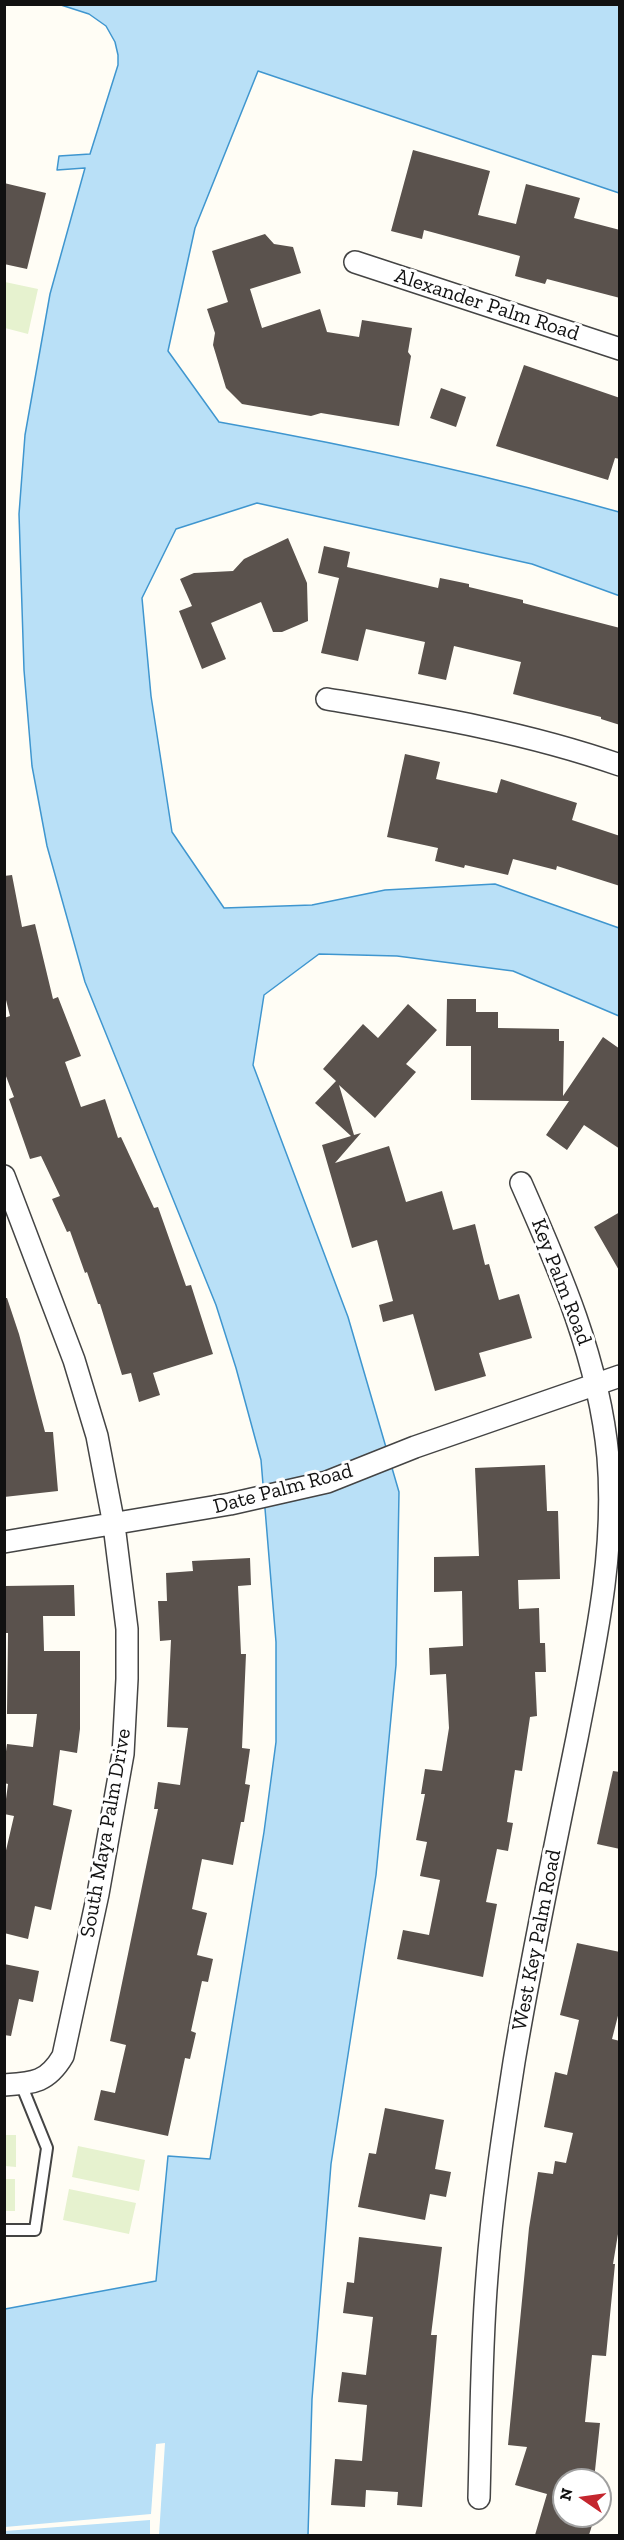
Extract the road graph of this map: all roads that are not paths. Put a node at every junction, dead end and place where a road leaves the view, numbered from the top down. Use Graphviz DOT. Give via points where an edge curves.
graph roads {
  1 [pos="355,262"];
  2 [pos="620,348"];
  3 [pos="327,699"];
  4 [pos="620,765"];
  5 [pos="4,1176"];
  6 [pos="521,1183"];
  7 [pos="620,1376"];
  8 [pos="597,1384"];
  9 [pos="114,1525"];
  10 [pos="4,1542"];
  11 [pos="13,2085"];
  12 [pos="4,2230"];
  13 [pos="479,2499"];
  1 -- 2 [label="street, Alexander Palm Road"];
  3 -- 4 [label="street" via="471,723"];
  5 -- 9 [label="street, South Maya Palm Drive" via="78,1371 97,1436"];
  6 -- 8 [label="street, Key Palm Road" via="561,1273"];
  7 -- 8 [label="street, Date Palm Road"];
  8 -- 9 [label="street, Date Palm Road" via="327,1482"];
  8 -- 13 [label="street, West Key Palm Road" via="608,1455 607,1560 600,1623 516,2051 497,2185 486,2277"];
  9 -- 10 [label="street, Date Palm Road"];
  9 -- 11 [label="street, South Maya Palm Drive" via="127,1629 128,1679 123,1754 98,1894 63,2056 53,2073 34,2083"];
  11 -- 12 [label="lane" via="47,2148 35,2230"];
}
